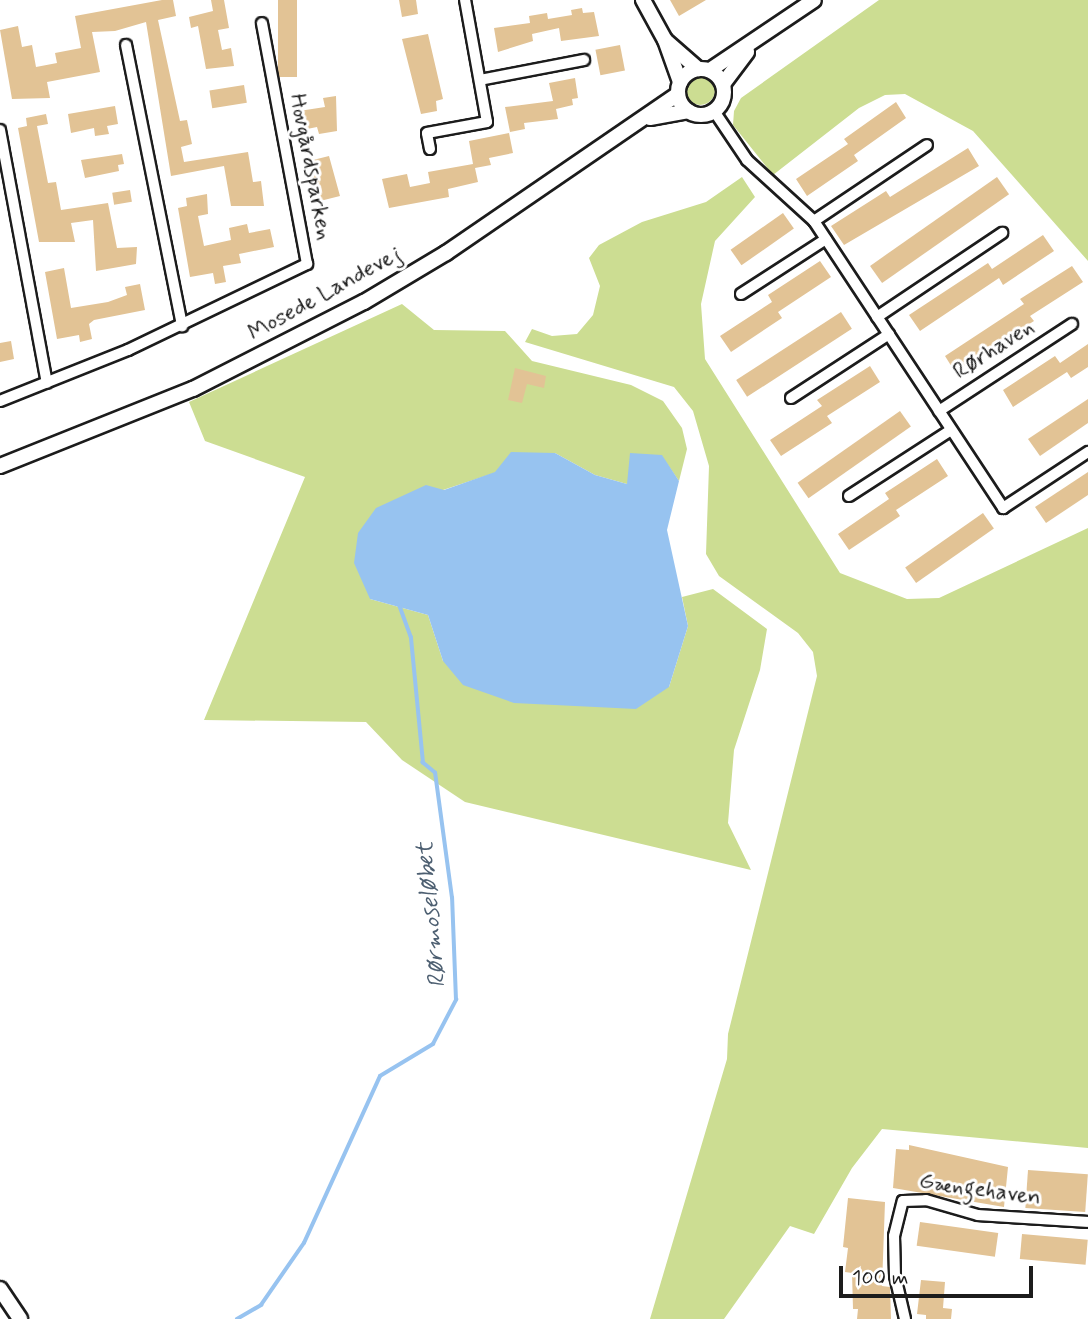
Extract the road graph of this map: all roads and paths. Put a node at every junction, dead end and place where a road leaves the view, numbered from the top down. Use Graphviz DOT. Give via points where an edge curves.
graph roads {
  1 [pos="465,0"];
  2 [pos="643,0"];
  3 [pos="814,0"];
  4 [pos="262,23"];
  5 [pos="665,40"];
  6 [pos="127,45"];
  7 [pos="752,45"];
  8 [pos="584,60"];
  9 [pos="704,69"];
  10 [pos="480,80"];
  11 [pos="723,84"];
  12 [pos="679,88"];
  13 [pos="688,111"];
  14 [pos="714,111"];
  15 [pos="649,118"];
  16 [pos="0,131"];
  17 [pos="928,145"];
  18 [pos="430,149"];
  19 [pos="814,221"];
  20 [pos="1002,233"];
  21 [pos="826,239"];
  22 [pos="741,294"];
  23 [pos="877,317"];
  24 [pos="1072,324"];
  25 [pos="182,326"];
  26 [pos="889,334"];
  27 [pos="47,383"];
  28 [pos="792,398"];
  29 [pos="0,401"];
  30 [pos="939,411"];
  31 [pos="951,430"];
  32 [pos="1088,452"];
  33 [pos="0,466"];
  34 [pos="849,496"];
  35 [pos="1088,1222"];
  36 [pos="0,1289"];
  37 [pos="20,1319"];
  38 [pos="905,1319"];
  1 -- 10 [label="street"];
  2 -- 5 [label="main road"];
  3 -- 7 [label="main road"];
  4 -- 25 [label="street, Hovgårdsparken" via="307,264"];
  5 -- 9 [label="main road"];
  5 -- 12 [label="main road"];
  6 -- 25 [label="street"];
  7 -- 9 [label="main road"];
  7 -- 11 [label="main road"];
  8 -- 10 [label="street"];
  9 -- 11 [label="main road"];
  9 -- 12 [label="main road"];
  10 -- 18 [label="street" via="487,122 427,133"];
  11 -- 14 [label="main road" via="723,99"];
  12 -- 13 [label="main road"];
  12 -- 15 [label="main road, Mosede Landevej"];
  13 -- 14 [label="main road"];
  13 -- 15 [label="main road, Mosede Landevej"];
  14 -- 19 [label="street, Rørhaven" via="747,160"];
  15 -- 33 [label="main road, Mosede Landevej" via="446,253 279,347 105,427"];
  16 -- 27 [label="street"];
  17 -- 19 [label="street"];
  19 -- 21 [label="street, Rørhaven"];
  20 -- 23 [label="street"];
  21 -- 22 [label="street"];
  21 -- 23 [label="street, Rørhaven"];
  23 -- 26 [label="street, Rørhaven"];
  24 -- 30 [label="street, Rørhaven"];
  25 -- 27 [label="street, Hovgårdsparken"];
  26 -- 28 [label="street"];
  26 -- 30 [label="street, Rørhaven"];
  27 -- 29 [label="street, Hovgårdsparken"];
  30 -- 31 [label="street, Rørhaven"];
  31 -- 32 [label="street, Rørhaven" via="1003,508"];
  31 -- 34 [label="street"];
  35 -- 38 [label="street, Gængehaven" via="978,1215 926,1200 903,1201 894,1250"];
  36 -- 37 [label="main road"];
}
